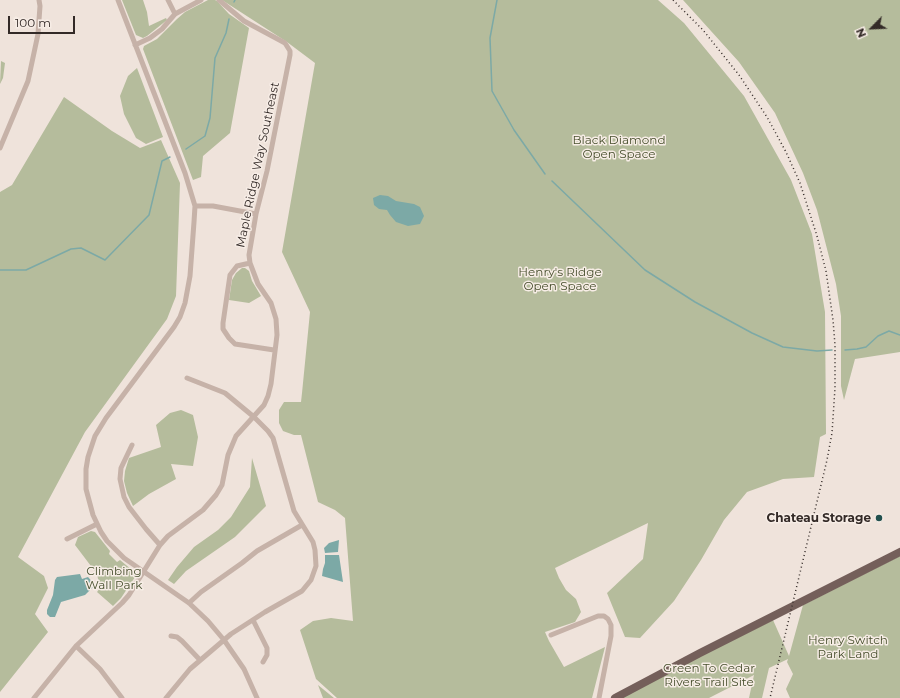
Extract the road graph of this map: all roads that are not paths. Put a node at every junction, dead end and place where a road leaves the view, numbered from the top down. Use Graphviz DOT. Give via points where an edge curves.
graph roads {
  1 [pos="39,0"];
  2 [pos="118,0"];
  3 [pos="168,0"];
  4 [pos="201,0"];
  5 [pos="219,0"];
  6 [pos="175,14"];
  7 [pos="135,45"];
  8 [pos="0,148"];
  9 [pos="195,206"];
  10 [pos="256,214"];
  11 [pos="250,263"];
  12 [pos="274,350"];
  13 [pos="187,378"];
  14 [pos="254,417"];
  15 [pos="132,445"];
  16 [pos="97,524"];
  17 [pos="302,525"];
  18 [pos="67,539"];
  19 [pos="160,545"];
  20 [pos="900,552"];
  21 [pos="144,571"];
  22 [pos="189,603"];
  23 [pos="253,620"];
  24 [pos="551,635"];
  25 [pos="171,636"];
  26 [pos="224,640"];
  27 [pos="76,646"];
  28 [pos="200,660"];
  29 [pos="263,662"];
  30 [pos="34,698"];
  31 [pos="122,698"];
  32 [pos="166,698"];
  33 [pos="258,698"];
  34 [pos="599,698"];
  35 [pos="615,698"];
  1 -- 8 [label="street" via="38,34 28,81"];
  2 -- 7 [label="street"];
  3 -- 6 [label="street"];
  4 -- 6 [label="street"];
  5 -- 10 [label="street, Maple Ridge Way Southeast" via="244,21 285,43 290,55"];
  6 -- 7 [label="street" via="162,29"];
  7 -- 9 [label="street" via="185,173"];
  9 -- 10 [label="street" via="224,207"];
  9 -- 16 [label="street" via="190,276 180,317 106,418 92,443 86,469 86,489"];
  10 -- 11 [label="street, Maple Ridge Way Southeast"];
  11 -- 12 [label="street, Maple Ridge Way Southeast" via="258,284 271,303 276,319 277,335"];
  11 -- 12 [label="street" via="237,266 230,275 223,329 235,344"];
  12 -- 14 [label="street, Maple Ridge Way Southeast" via="268,396"];
  13 -- 14 [label="street" via="226,393"];
  14 -- 17 [label="street" via="273,438 289,497"];
  14 -- 19 [label="street, Maple Ridge Way Southeast" via="236,436 228,455 222,485 216,496 202,510 174,530"];
  15 -- 19 [label="street" via="121,468 120,479 124,496 129,507"];
  16 -- 18 [label="street"];
  16 -- 21 [label="street" via="107,541 124,558"];
  17 -- 22 [label="street" via="257,551"];
  17 -- 23 [label="street" via="315,550 316,566 311,580 302,591"];
  19 -- 21 [label="street, Maple Ridge Way Southeast"];
  20 -- 35 [label="main road"];
  21 -- 22 [label="street"];
  21 -- 27 [label="street, Maple Ridge Way Southeast" via="122,603"];
  22 -- 26 [label="street"];
  23 -- 26 [label="street"];
  23 -- 29 [label="street" via="267,648"];
  24 -- 34 [label="street" via="598,616 608,619 611,636"];
  25 -- 28 [label="street" via="178,637"];
  26 -- 28 [label="street"];
  26 -- 33 [label="street" via="244,669"];
  27 -- 30 [label="street, Maple Ridge Way Southeast"];
  27 -- 31 [label="street" via="100,669"];
  28 -- 32 [label="street"];
}
